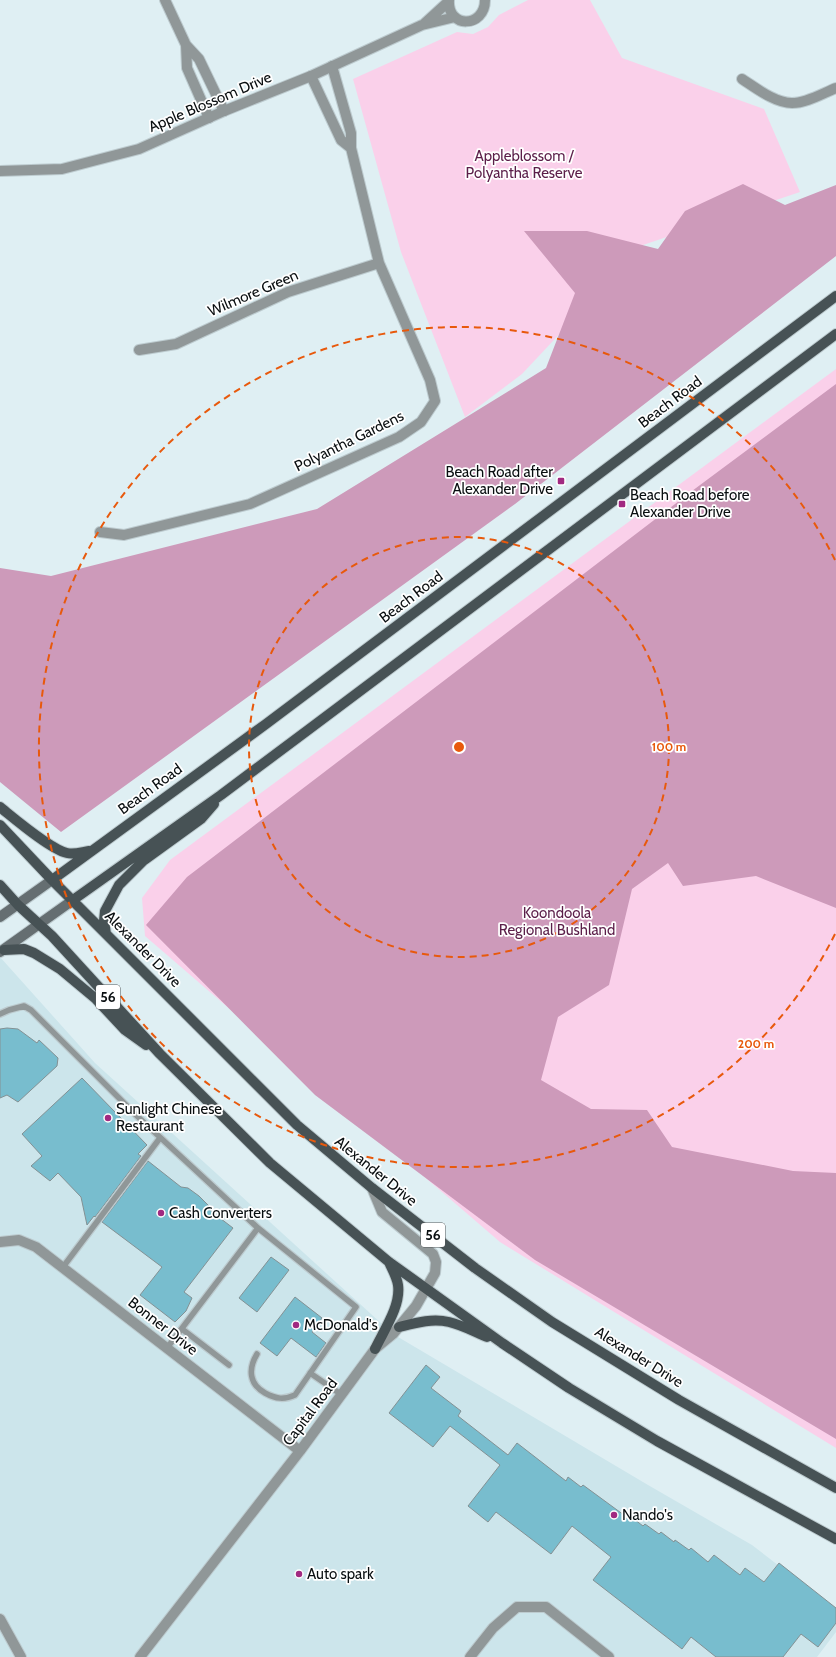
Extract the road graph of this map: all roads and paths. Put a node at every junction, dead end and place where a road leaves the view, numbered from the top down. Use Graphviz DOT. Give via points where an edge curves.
graph roads {
  1 [pos="165,0"];
  2 [pos="449,0"];
  3 [pos="494,0"];
  4 [pos="485,4"];
  5 [pos="455,17"];
  6 [pos="422,25"];
  7 [pos="186,45"];
  8 [pos="332,66"];
  9 [pos="311,76"];
  10 [pos="742,79"];
  11 [pos="836,88"];
  12 [pos="224,111"];
  13 [pos="209,118"];
  14 [pos="351,148"];
  15 [pos="0,171"];
  16 [pos="379,263"];
  17 [pos="836,296"];
  18 [pos="836,334"];
  19 [pos="139,350"];
  20 [pos="100,532"];
  21 [pos="221,794"];
  22 [pos="0,807"];
  23 [pos="0,825"];
  24 [pos="93,850"];
  25 [pos="52,880"];
  26 [pos="0,885"];
  27 [pos="72,900"];
  28 [pos="18,904"];
  29 [pos="0,917"];
  30 [pos="38,924"];
  31 [pos="106,934"];
  32 [pos="2,951"];
  33 [pos="0,1014"];
  34 [pos="160,1054"];
  35 [pos="160,1138"];
  36 [pos="372,1188"];
  37 [pos="258,1228"];
  38 [pos="0,1242"];
  39 [pos="389,1262"];
  40 [pos="63,1267"];
  41 [pos="426,1288"];
  42 [pos="399,1327"];
  43 [pos="182,1329"];
  44 [pos="502,1343"];
  45 [pos="167,1348"];
  46 [pos="375,1348"];
  47 [pos="257,1354"];
  48 [pos="229,1365"];
  49 [pos="310,1373"];
  50 [pos="342,1396"];
  51 [pos="300,1451"];
  52 [pos="836,1488"];
  53 [pos="836,1539"];
  54 [pos="0,1619"];
  55 [pos="21,1657"];
  56 [pos="140,1657"];
  57 [pos="470,1657"];
  58 [pos="609,1657"];
  1 -- 7 [label="street"];
  2 -- 5 [label="street" via="451,12"];
  2 -- 6 [label="street, Apple Blossom Drive"];
  3 -- 4 [label="street"];
  4 -- 5 [label="street" via="478,18 472,21 460,21"];
  5 -- 6 [label="street, Apple Blossom Drive"];
  6 -- 8 [label="street, Apple Blossom Drive"];
  7 -- 12 [label="street" via="199,59"];
  7 -- 13 [label="street" via="187,68"];
  8 -- 9 [label="street, Apple Blossom Drive"];
  8 -- 14 [label="street, Polyantha Gardens" via="351,133"];
  9 -- 12 [label="street, Apple Blossom Drive"];
  9 -- 14 [label="street, Polyantha Gardens" via="341,140"];
  10 -- 11 [label="street" via="769,96 792,103"];
  12 -- 13 [label="street, Apple Blossom Drive"];
  13 -- 15 [label="street, Apple Blossom Drive" via="139,149 62,169"];
  14 -- 16 [label="street, Polyantha Gardens"];
  16 -- 19 [label="street, Wilmore Green" via="288,292 176,344"];
  16 -- 20 [label="street, Polyantha Gardens" via="430,380 435,401 421,422 399,437 250,504 124,535"];
  17 -- 24 [label="main road, Beach Road" via="266,724"];
  18 -- 21 [label="main road"];
  21 -- 27 [label="main road"];
  21 -- 31 [label="main road" via="201,819 143,861 119,885 105,912"];
  22 -- 24 [label="main road" via="54,848 68,853"];
  23 -- 25 [label="main road, Alexander Drive / 56"];
  24 -- 25 [label="main road, Beach Road"];
  25 -- 27 [label="main road, Alexander Drive / 56"];
  25 -- 28 [label="main road, Beach Road"];
  26 -- 28 [label="main road, 56"];
  27 -- 30 [label="main road"];
  27 -- 31 [label="main road, Alexander Drive / 56"];
  28 -- 29 [label="main road, Beach Road"];
  28 -- 30 [label="main road, 56"];
  30 -- 32 [label="main road"];
  30 -- 34 [label="main road, 56"];
  31 -- 36 [label="main road, Alexander Drive / 56" via="297,1125"];
  32 -- 34 [label="main road" via="24,949 34,952 60,969 96,999 125,1030"];
  33 -- 35 [label="lane" via="24,1006 31,1010"];
  34 -- 39 [label="main road, 56" via="270,1163"];
  35 -- 37 [label="lane"];
  35 -- 40 [label="lane"];
  36 -- 41 [label="street, Capital Road" via="382,1212 433,1254 436,1262 435,1273"];
  36 -- 52 [label="main road, Alexander Drive / 56" via="475,1268 552,1322 679,1400"];
  37 -- 43 [label="lane"];
  37 -- 49 [label="lane" via="356,1307"];
  38 -- 40 [label="street, Bonner Drive" via="19,1240 36,1247"];
  39 -- 41 [label="main road, 56"];
  39 -- 46 [label="main road" via="398,1284 398,1297 394,1311"];
  40 -- 45 [label="street, Bonner Drive"];
  41 -- 42 [label="street, Capital Road" via="416,1306"];
  41 -- 44 [label="main road, 56"];
  42 -- 44 [label="main road" via="423,1321 449,1322"];
  42 -- 46 [label="street, Capital Road"];
  43 -- 45 [label="lane"];
  43 -- 48 [label="lane"];
  44 -- 53 [label="main road, 56" via="569,1388 657,1441"];
  45 -- 51 [label="street, Bonner Drive"];
  46 -- 50 [label="street, Capital Road"];
  47 -- 49 [label="lane" via="251,1363 254,1385 274,1398 295,1395"];
  49 -- 50 [label="lane"];
  50 -- 51 [label="street, Capital Road"];
  51 -- 56 [label="street, Capital Road"];
  54 -- 55 [label="street"];
  57 -- 58 [label="street" via="493,1628 517,1607 546,1607"];
}
